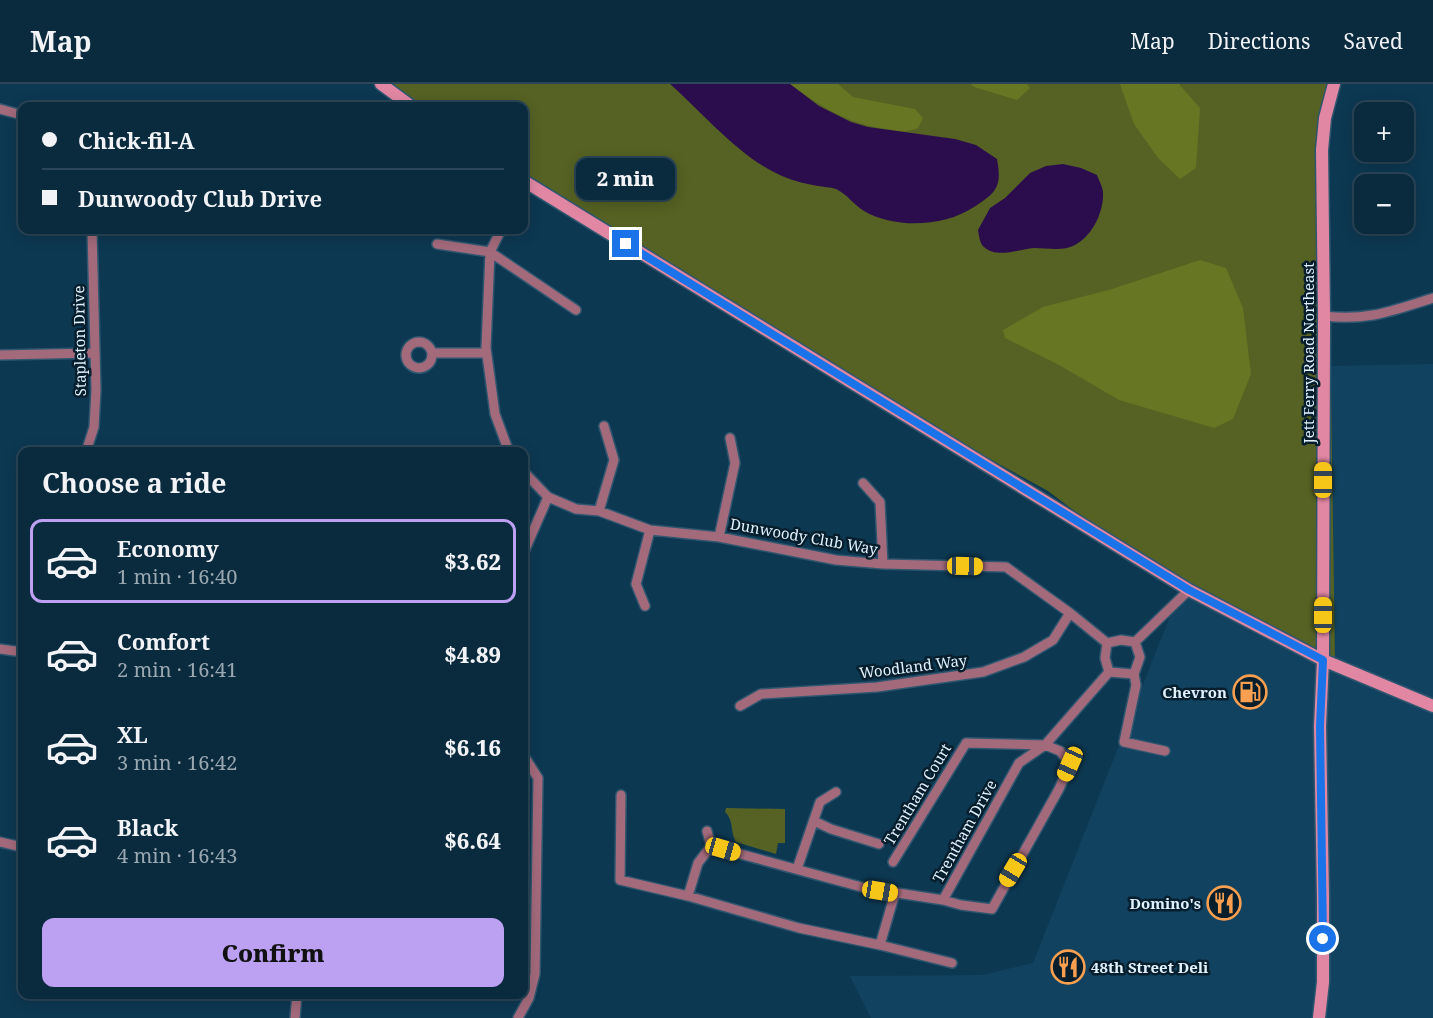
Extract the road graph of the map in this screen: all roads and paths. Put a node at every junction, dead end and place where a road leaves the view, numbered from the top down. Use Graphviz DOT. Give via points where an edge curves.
graph roads {
  1 [pos="381,84"];
  2 [pos="1334,84"];
  3 [pos="406,102"];
  4 [pos="0,110"];
  5 [pos="18,114"];
  6 [pos="528,185"];
  7 [pos="92,234"];
  8 [pos="499,234"];
  9 [pos="437,244"];
  10 [pos="490,252"];
  11 [pos="1433,298"];
  12 [pos="576,310"];
  13 [pos="1324,316"];
  14 [pos="94,353"];
  15 [pos="432,353"];
  16 [pos="486,353"];
  17 [pos="0,355"];
  18 [pos="604,426"];
  19 [pos="730,438"];
  20 [pos="88,447"];
  21 [pos="507,447"];
  22 [pos="528,476"];
  23 [pos="863,483"];
  24 [pos="548,497"];
  25 [pos="599,511"];
  26 [pos="650,530"];
  27 [pos="719,537"];
  28 [pos="528,543"];
  29 [pos="883,564"];
  30 [pos="1189,590"];
  31 [pos="645,606"];
  32 [pos="1070,613"];
  33 [pos="1135,642"];
  34 [pos="1107,643"];
  35 [pos="0,649"];
  36 [pos="18,651"];
  37 [pos="1323,660"];
  38 [pos="1108,672"];
  39 [pos="1134,674"];
  40 [pos="740,706"];
  41 [pos="1433,706"];
  42 [pos="1045,745"];
  43 [pos="1165,751"];
  44 [pos="528,762"];
  45 [pos="836,792"];
  46 [pos="621,795"];
  47 [pos="814,821"];
  48 [pos="707,831"];
  49 [pos="0,842"];
  50 [pos="879,844"];
  51 [pos="18,846"];
  52 [pos="711,846"];
  53 [pos="893,862"];
  54 [pos="796,869"];
  55 [pos="895,893"];
  56 [pos="688,896"];
  57 [pos="943,900"];
  58 [pos="880,945"];
  59 [pos="952,963"];
  60 [pos="297,999"];
  61 [pos="295,1018"];
  62 [pos="518,1018"];
  63 [pos="1319,1018"];
  1 -- 3 [label="street"];
  2 -- 13 [label="street, Jett Ferry Road Northeast" via="1322,150"];
  4 -- 5 [label="street"];
  6 -- 30 [label="street"];
  7 -- 14 [label="street, Stapleton Drive"];
  8 -- 10 [label="street"];
  9 -- 10 [label="street"];
  10 -- 12 [label="street"];
  10 -- 16 [label="street"];
  11 -- 13 [label="street" via="1373,317"];
  13 -- 37 [label="street, Jett Ferry Road Northeast"];
  14 -- 17 [label="street"];
  14 -- 20 [label="street, Stapleton Drive" via="94,427"];
  15 -- 16 [label="street"];
  16 -- 21 [label="street" via="495,414"];
  18 -- 25 [label="street" via="614,460"];
  19 -- 27 [label="street" via="735,463"];
  22 -- 24 [label="street, Dunwoody Club Way"];
  23 -- 29 [label="street" via="880,502"];
  24 -- 25 [label="street, Dunwoody Club Way" via="576,509"];
  24 -- 28 [label="street"];
  25 -- 26 [label="street, Dunwoody Club Way"];
  26 -- 27 [label="street, Dunwoody Club Way"];
  26 -- 31 [label="street" via="636,584"];
  27 -- 29 [label="street, Dunwoody Club Way" via="836,560"];
  29 -- 32 [label="street, Dunwoody Club Way" via="1006,567"];
  30 -- 33 [label="street"];
  30 -- 37 [label="street"];
  32 -- 34 [label="street, Dunwoody Club Way"];
  32 -- 40 [label="street, Woodland Way" via="1053,640 1024,657 983,672 877,687 761,694"];
  33 -- 34 [label="street"];
  33 -- 39 [label="street" via="1140,657"];
  34 -- 38 [label="street"];
  35 -- 36 [label="street"];
  37 -- 41 [label="street"];
  37 -- 63 [label="street, Jett Ferry Road Northeast" via="1323,982"];
  38 -- 39 [label="street"];
  38 -- 42 [label="street, Trentham Drive"];
  39 -- 43 [label="street" via="1136,685 1124,742"];
  42 -- 53 [label="street, Trentham Court" via="966,743"];
  42 -- 57 [label="street, Trentham Drive" via="1019,763"];
  42 -- 57 [label="street" via="1060,751 1070,764 992,909"];
  44 -- 62 [label="street" via="538,778 535,974 529,998"];
  45 -- 47 [label="street" via="820,802"];
  46 -- 56 [label="street" via="620,879"];
  47 -- 50 [label="street"];
  47 -- 54 [label="street"];
  48 -- 52 [label="street"];
  49 -- 51 [label="street"];
  52 -- 54 [label="street, Trentham Drive"];
  52 -- 56 [label="street" via="698,863"];
  54 -- 55 [label="street, Trentham Drive"];
  55 -- 57 [label="street, Trentham Drive"];
  55 -- 58 [label="street"];
  56 -- 58 [label="street" via="799,928"];
  58 -- 59 [label="street"];
  60 -- 61 [label="street"];
}
